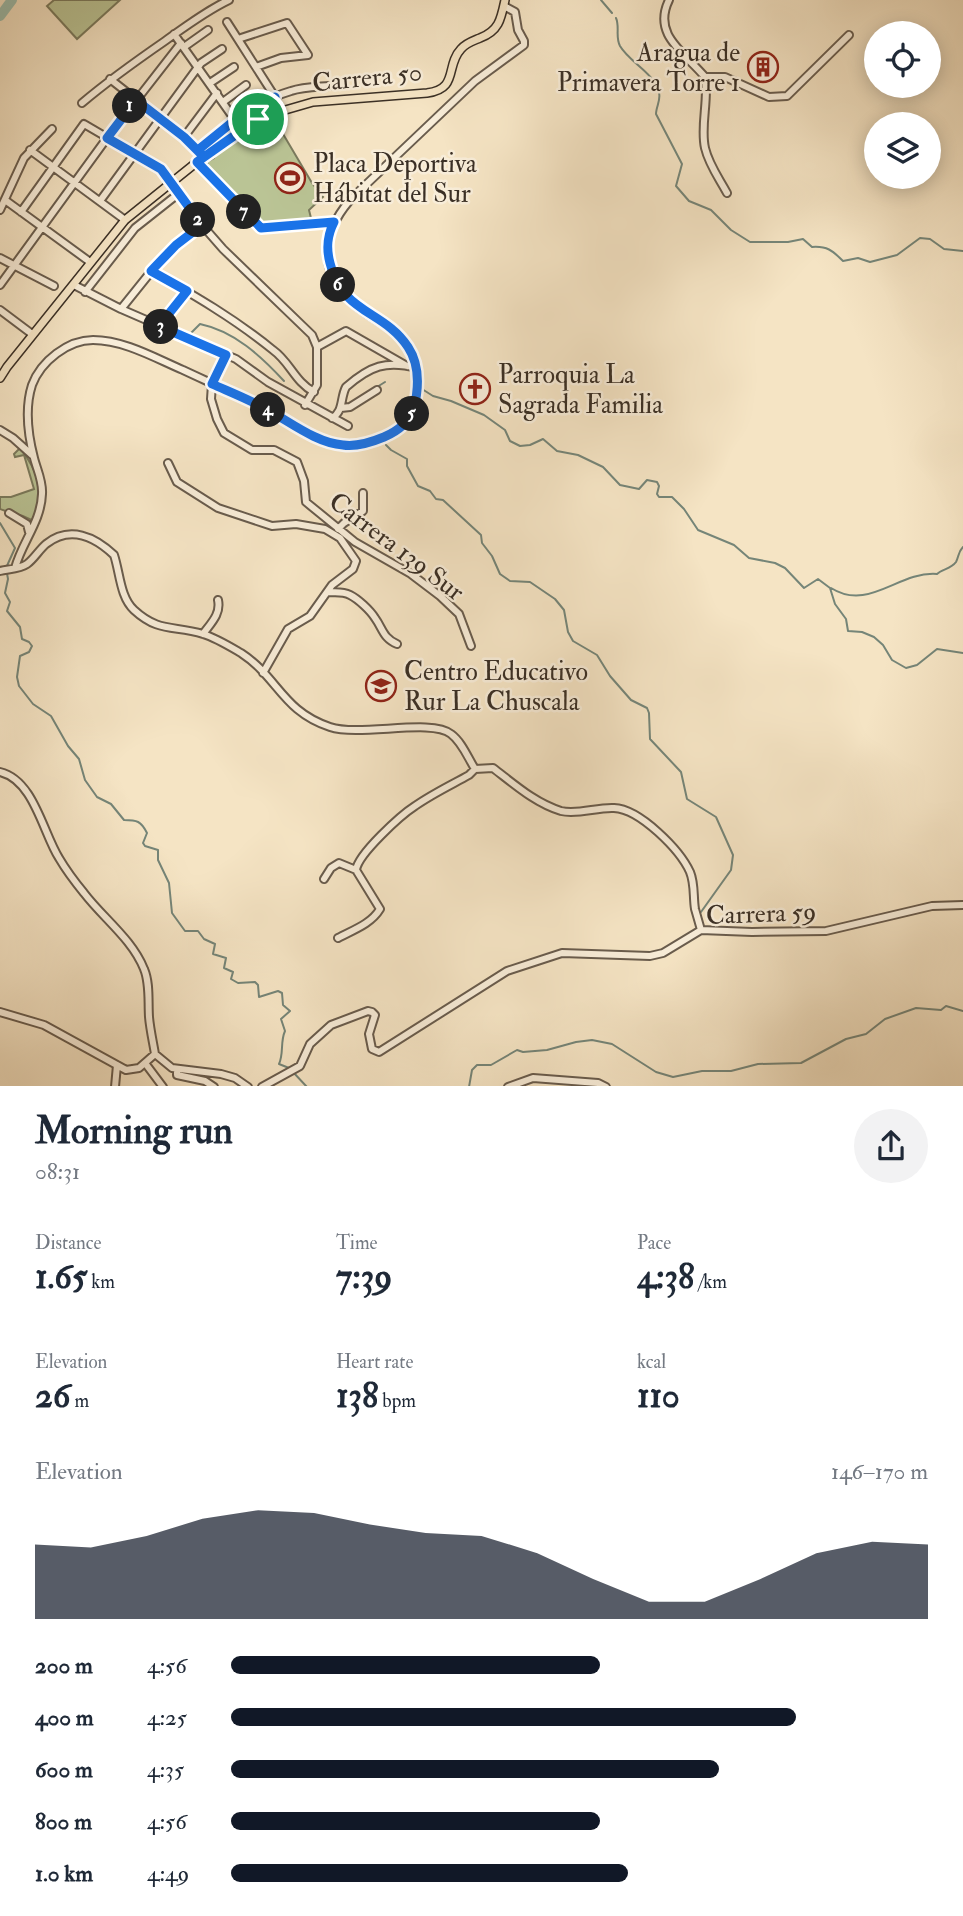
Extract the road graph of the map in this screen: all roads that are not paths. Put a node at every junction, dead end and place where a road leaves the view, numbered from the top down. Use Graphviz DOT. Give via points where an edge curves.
graph roads {
  1 [pos="229,0"];
  2 [pos="669,0"];
  3 [pos="504,3"];
  4 [pos="226,22"];
  5 [pos="208,30"];
  6 [pos="174,34"];
  7 [pos="849,35"];
  8 [pos="238,39"];
  9 [pos="182,45"];
  10 [pos="222,49"];
  11 [pos="199,67"];
  12 [pos="234,67"];
  13 [pos="256,67"];
  14 [pos="705,77"];
  15 [pos="110,79"];
  16 [pos="210,83"];
  17 [pos="246,85"];
  18 [pos="329,86"];
  19 [pos="217,93"];
  20 [pos="275,97"];
  21 [pos="136,100"];
  22 [pos="223,102"];
  23 [pos="82,103"];
  24 [pos="161,119"];
  25 [pos="258,119"];
  26 [pos="235,120"];
  27 [pos="52,129"];
  28 [pos="184,137"];
  29 [pos="107,138"];
  30 [pos="30,150"];
  31 [pos="198,150"];
  32 [pos="135,154"];
  33 [pos="201,159"];
  34 [pos="53,167"];
  35 [pos="74,183"];
  36 [pos="171,183"];
  37 [pos="727,193"];
  38 [pos="178,194"];
  39 [pos="5,200"];
  40 [pos="100,201"];
  41 [pos="0,210"];
  42 [pos="21,212"];
  43 [pos="125,220"];
  44 [pos="334,222"];
  45 [pos="202,225"];
  46 [pos="42,228"];
  47 [pos="0,258"];
  48 [pos="90,262"];
  49 [pos="14,266"];
  50 [pos="151,271"];
  51 [pos="0,285"];
  52 [pos="74,285"];
  53 [pos="54,286"];
  54 [pos="187,291"];
  55 [pos="85,292"];
  56 [pos="121,309"];
  57 [pos="0,310"];
  58 [pos="159,326"];
  59 [pos="32,334"];
  60 [pos="317,347"];
  61 [pos="226,355"];
  62 [pos="407,366"];
  63 [pos="417,368"];
  64 [pos="1,374"];
  65 [pos="212,384"];
  66 [pos="377,390"];
  67 [pos="314,391"];
  68 [pos="305,405"];
  69 [pos="341,408"];
  70 [pos="332,418"];
  71 [pos="348,426"];
  72 [pos="0,430"];
  73 [pos="34,456"];
  74 [pos="168,463"];
  75 [pos="363,493"];
  76 [pos="9,513"];
  77 [pos="337,531"];
  78 [pos="29,532"];
  79 [pos="7,570"];
  80 [pos="328,592"];
  81 [pos="218,600"];
  82 [pos="203,634"];
  83 [pos="397,643"];
  84 [pos="471,646"];
  85 [pos="263,673"];
  86 [pos="475,769"];
  87 [pos="0,772"];
  88 [pos="356,870"];
  89 [pos="324,879"];
  90 [pos="963,905"];
  91 [pos="701,930"];
  92 [pos="338,938"];
  93 [pos="0,1012"];
  94 [pos="155,1054"];
  95 [pos="145,1063"];
  96 [pos="117,1065"];
  97 [pos="177,1069"];
  98 [pos="115,1086"];
  99 [pos="162,1086"];
  100 [pos="212,1086"];
  101 [pos="247,1086"];
  102 [pos="264,1086"];
  103 [pos="511,1086"];
  104 [pos="604,1086"];
  1 -- 6 [label="street"];
  2 -- 14 [label="street" via="663,17 666,32"];
  3 -- 25 [label="main road, Carrera 50" via="497,28 462,47 446,84 436,92 314,101"];
  3 -- 44 [label="street" via="515,12 524,46 467,89 354,197"];
  4 -- 8 [label="street"];
  5 -- 9 [label="street"];
  6 -- 9 [label="street"];
  6 -- 15 [label="street"];
  7 -- 14 [label="street" via="787,96 769,97 725,77"];
  8 -- 13 [label="street"];
  8 -- 13 [label="street" via="287,23 308,55"];
  9 -- 11 [label="street"];
  9 -- 21 [label="street"];
  10 -- 11 [label="street"];
  11 -- 16 [label="street"];
  11 -- 24 [label="street"];
  12 -- 16 [label="street"];
  13 -- 20 [label="street"];
  14 -- 37 [label="street" via="704,146"];
  15 -- 21 [label="street"];
  15 -- 23 [label="street"];
  16 -- 19 [label="street"];
  17 -- 22 [label="street"];
  18 -- 20 [label="street, Carrera 50"];
  19 -- 22 [label="street"];
  19 -- 28 [label="street"];
  20 -- 25 [label="street"];
  20 -- 26 [label="street, Carrera 50"];
  21 -- 24 [label="street"];
  21 -- 29 [label="street"];
  22 -- 26 [label="street"];
  24 -- 28 [label="street"];
  24 -- 32 [label="street"];
  25 -- 33 [label="main road, Carrera 50"];
  26 -- 31 [label="street, Carrera 50"];
  27 -- 30 [label="street"];
  28 -- 31 [label="street"];
  29 -- 32 [label="street"];
  29 -- 34 [label="street" via="84,124"];
  29 -- 35 [label="street"];
  30 -- 34 [label="street"];
  30 -- 39 [label="street"];
  31 -- 33 [label="street"];
  32 -- 36 [label="street" via="161,169"];
  32 -- 40 [label="street"];
  33 -- 36 [label="main road, Carrera 50"];
  33 -- 44 [label="street" via="261,228"];
  34 -- 35 [label="street"];
  34 -- 42 [label="street"];
  35 -- 40 [label="street"];
  35 -- 46 [label="street"];
  36 -- 38 [label="street"];
  36 -- 43 [label="main road, Carrera 50"];
  38 -- 45 [label="street"];
  38 -- 55 [label="street" via="135,228"];
  39 -- 41 [label="street"];
  39 -- 42 [label="street"];
  40 -- 43 [label="street"];
  42 -- 46 [label="street"];
  43 -- 48 [label="main road, Carrera 50"];
  44 -- 63 [label="street" via="328,251 340,288 397,333"];
  45 -- 50 [label="street"];
  45 -- 60 [label="street" via="312,335"];
  46 -- 48 [label="street"];
  46 -- 49 [label="street"];
  47 -- 49 [label="street"];
  48 -- 52 [label="main road, Carrera 50"];
  49 -- 51 [label="street"];
  49 -- 53 [label="street"];
  50 -- 54 [label="street"];
  50 -- 56 [label="street"];
  52 -- 55 [label="street"];
  52 -- 59 [label="main road, Carrera 50"];
  54 -- 58 [label="street"];
  54 -- 67 [label="street" via="274,350 302,386"];
  55 -- 56 [label="street"];
  56 -- 58 [label="street"];
  57 -- 59 [label="street"];
  58 -- 61 [label="street"];
  59 -- 64 [label="main road, Carrera 50"];
  60 -- 62 [label="street" via="346,331"];
  60 -- 67 [label="street"];
  61 -- 65 [label="street"];
  61 -- 68 [label="street"];
  62 -- 63 [label="street"];
  62 -- 69 [label="street" via="384,364 367,373 346,387"];
  63 -- 65 [label="street" via="416,400 408,420 376,440 345,446 317,437"];
  65 -- 73 [label="street" via="114,342 80,341 57,353 33,384 28,406"];
  65 -- 77 [label="street, Carrera 139 Sur" via="213,408 224,433 252,450 274,450 297,462 306,502"];
  66 -- 69 [label="street"];
  67 -- 68 [label="street"];
  68 -- 70 [label="street"];
  69 -- 70 [label="street"];
  70 -- 71 [label="street"];
  72 -- 73 [label="street"];
  73 -- 78 [label="street" via="42,496 39,516"];
  74 -- 77 [label="street" via="177,481 218,508 272,526 306,525"];
  75 -- 77 [label="street" via="363,511"];
  76 -- 78 [label="street" via="27,524"];
  77 -- 80 [label="street" via="356,563"];
  77 -- 84 [label="street, Carrera 139 Sur" via="440,596 459,614"];
  78 -- 79 [label="street"];
  79 -- 82 [label="street" via="25,565 48,543 73,533 85,535 114,555 125,596 136,612 158,627"];
  80 -- 83 [label="street" via="353,596 374,617 385,637"];
  80 -- 85 [label="street" via="310,616 288,629"];
  81 -- 82 [label="street" via="218,613"];
  82 -- 85 [label="street" via="240,653"];
  85 -- 86 [label="street" via="290,705 329,727 356,732 446,730"];
  86 -- 88 [label="street" via="403,815 368,848"];
  86 -- 91 [label="street" via="493,768 519,789 565,812 618,808 641,818 687,868"];
  87 -- 94 [label="street" via="30,796 58,856 143,964"];
  88 -- 89 [label="street" via="339,863"];
  88 -- 92 [label="street" via="380,909 368,922"];
  90 -- 91 [label="street, Carrera 59" via="932,906 826,930"];
  91 -- 102 [label="street, Carrera 59" via="663,953 562,953 507,971 379,1052 370,1045 374,1015 368,1011 326,1029 310,1044 300,1066"];
  93 -- 96 [label="street" via="44,1024"];
  94 -- 95 [label="street"];
  94 -- 97 [label="street"];
  95 -- 96 [label="street" via="131,1070"];
  95 -- 99 [label="street"];
  96 -- 98 [label="street"];
  97 -- 100 [label="street" via="177,1075"];
  97 -- 101 [label="street" via="221,1074"];
  103 -- 104 [label="street" via="533,1078"];
}
